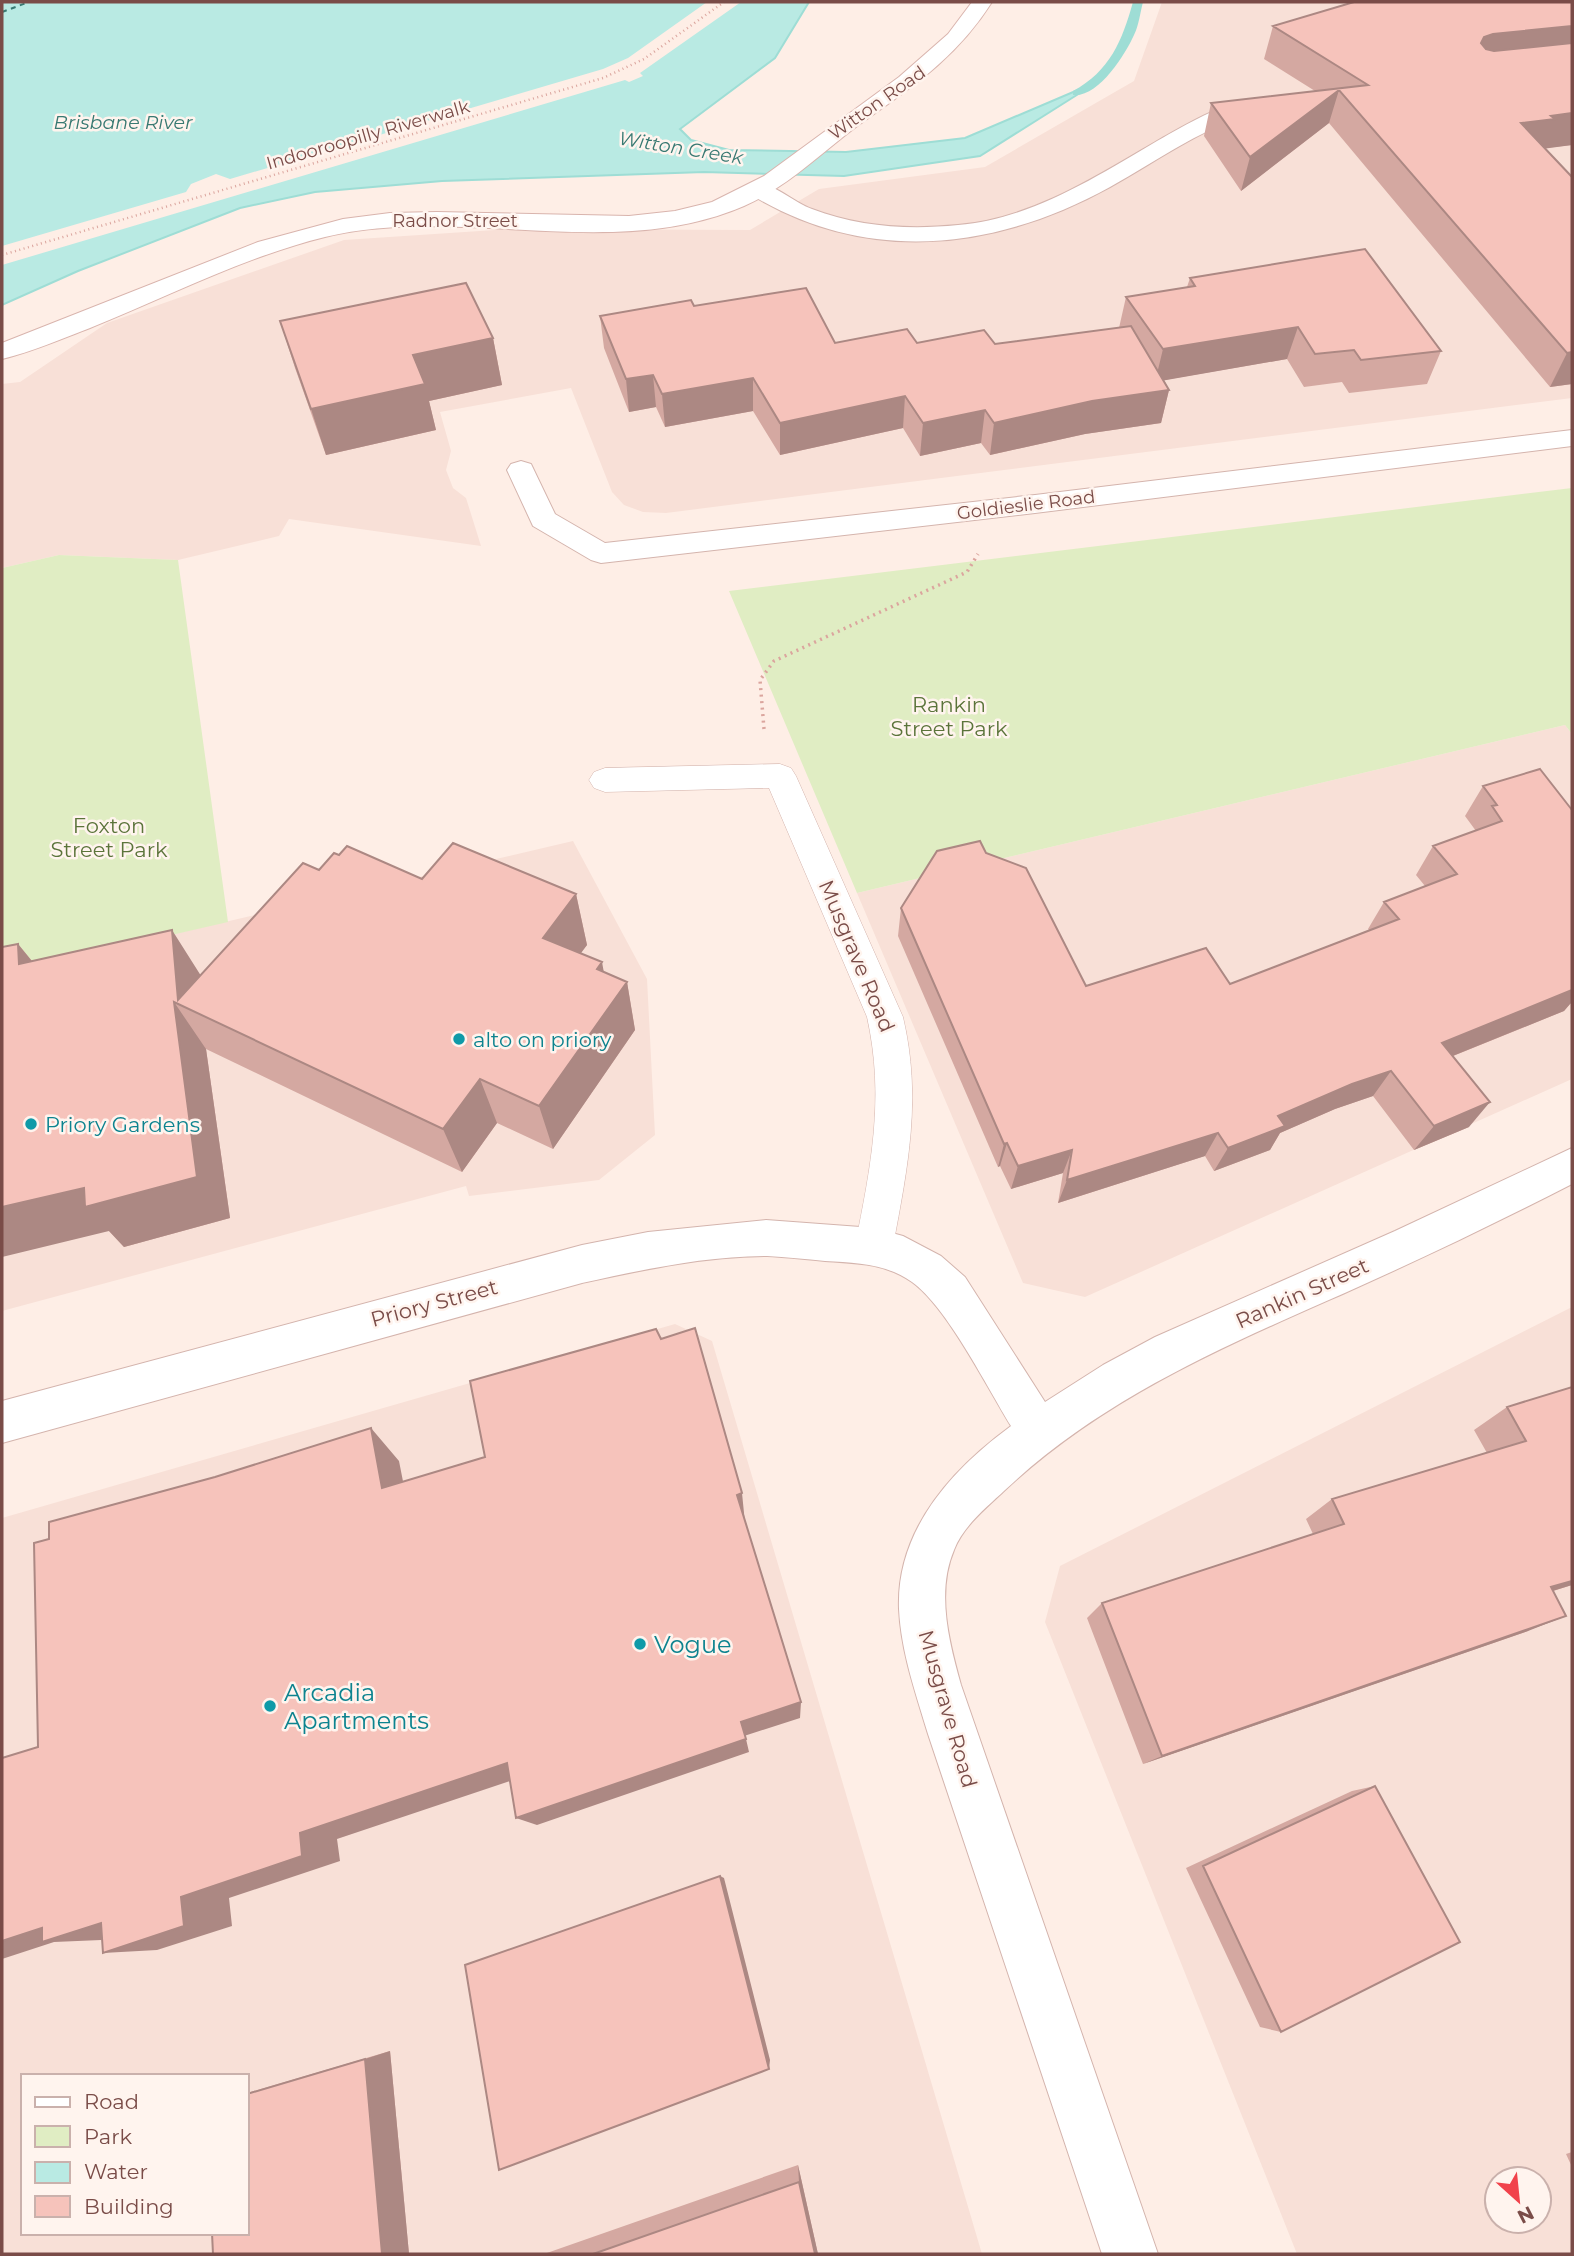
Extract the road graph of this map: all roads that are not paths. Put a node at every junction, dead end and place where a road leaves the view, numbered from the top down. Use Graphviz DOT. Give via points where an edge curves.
graph roads {
  1 [pos="982,2"];
  2 [pos="1272,106"];
  3 [pos="758,189"];
  4 [pos="2,351"];
  5 [pos="1572,438"];
  6 [pos="521,470"];
  7 [pos="605,780"];
  8 [pos="1572,1165"];
  9 [pos="874,1246"];
  10 [pos="2,1422"];
  11 [pos="1039,1432"];
  12 [pos="1130,2254"];
  1 -- 3 [label="street, Witton Road" via="967,28 929,66"];
  2 -- 3 [label="street" via="1250,107 1213,121 1044,211 952,233 911,236 859,230 804,214"];
  3 -- 4 [label="street, Radnor Street" via="722,206 666,221 423,218 344,226 276,242"];
  5 -- 6 [label="street, Goldieslie Road" via="601,553 543,520"];
  7 -- 9 [label="lane, Musgrave Road" via="780,776 892,1041 895,1135"];
  8 -- 11 [label="street, Rankin Street" via="1175,1350 1078,1404"];
  9 -- 10 [label="street, Priory Street" via="766,1238 648,1250 517,1280"];
  9 -- 11 [label="street" via="903,1255 950,1290"];
  11 -- 12 [label="street, Musgrave Road" via="1000,1462 937,1533 925,1570 921,1608 927,1650 952,1734"];
}
